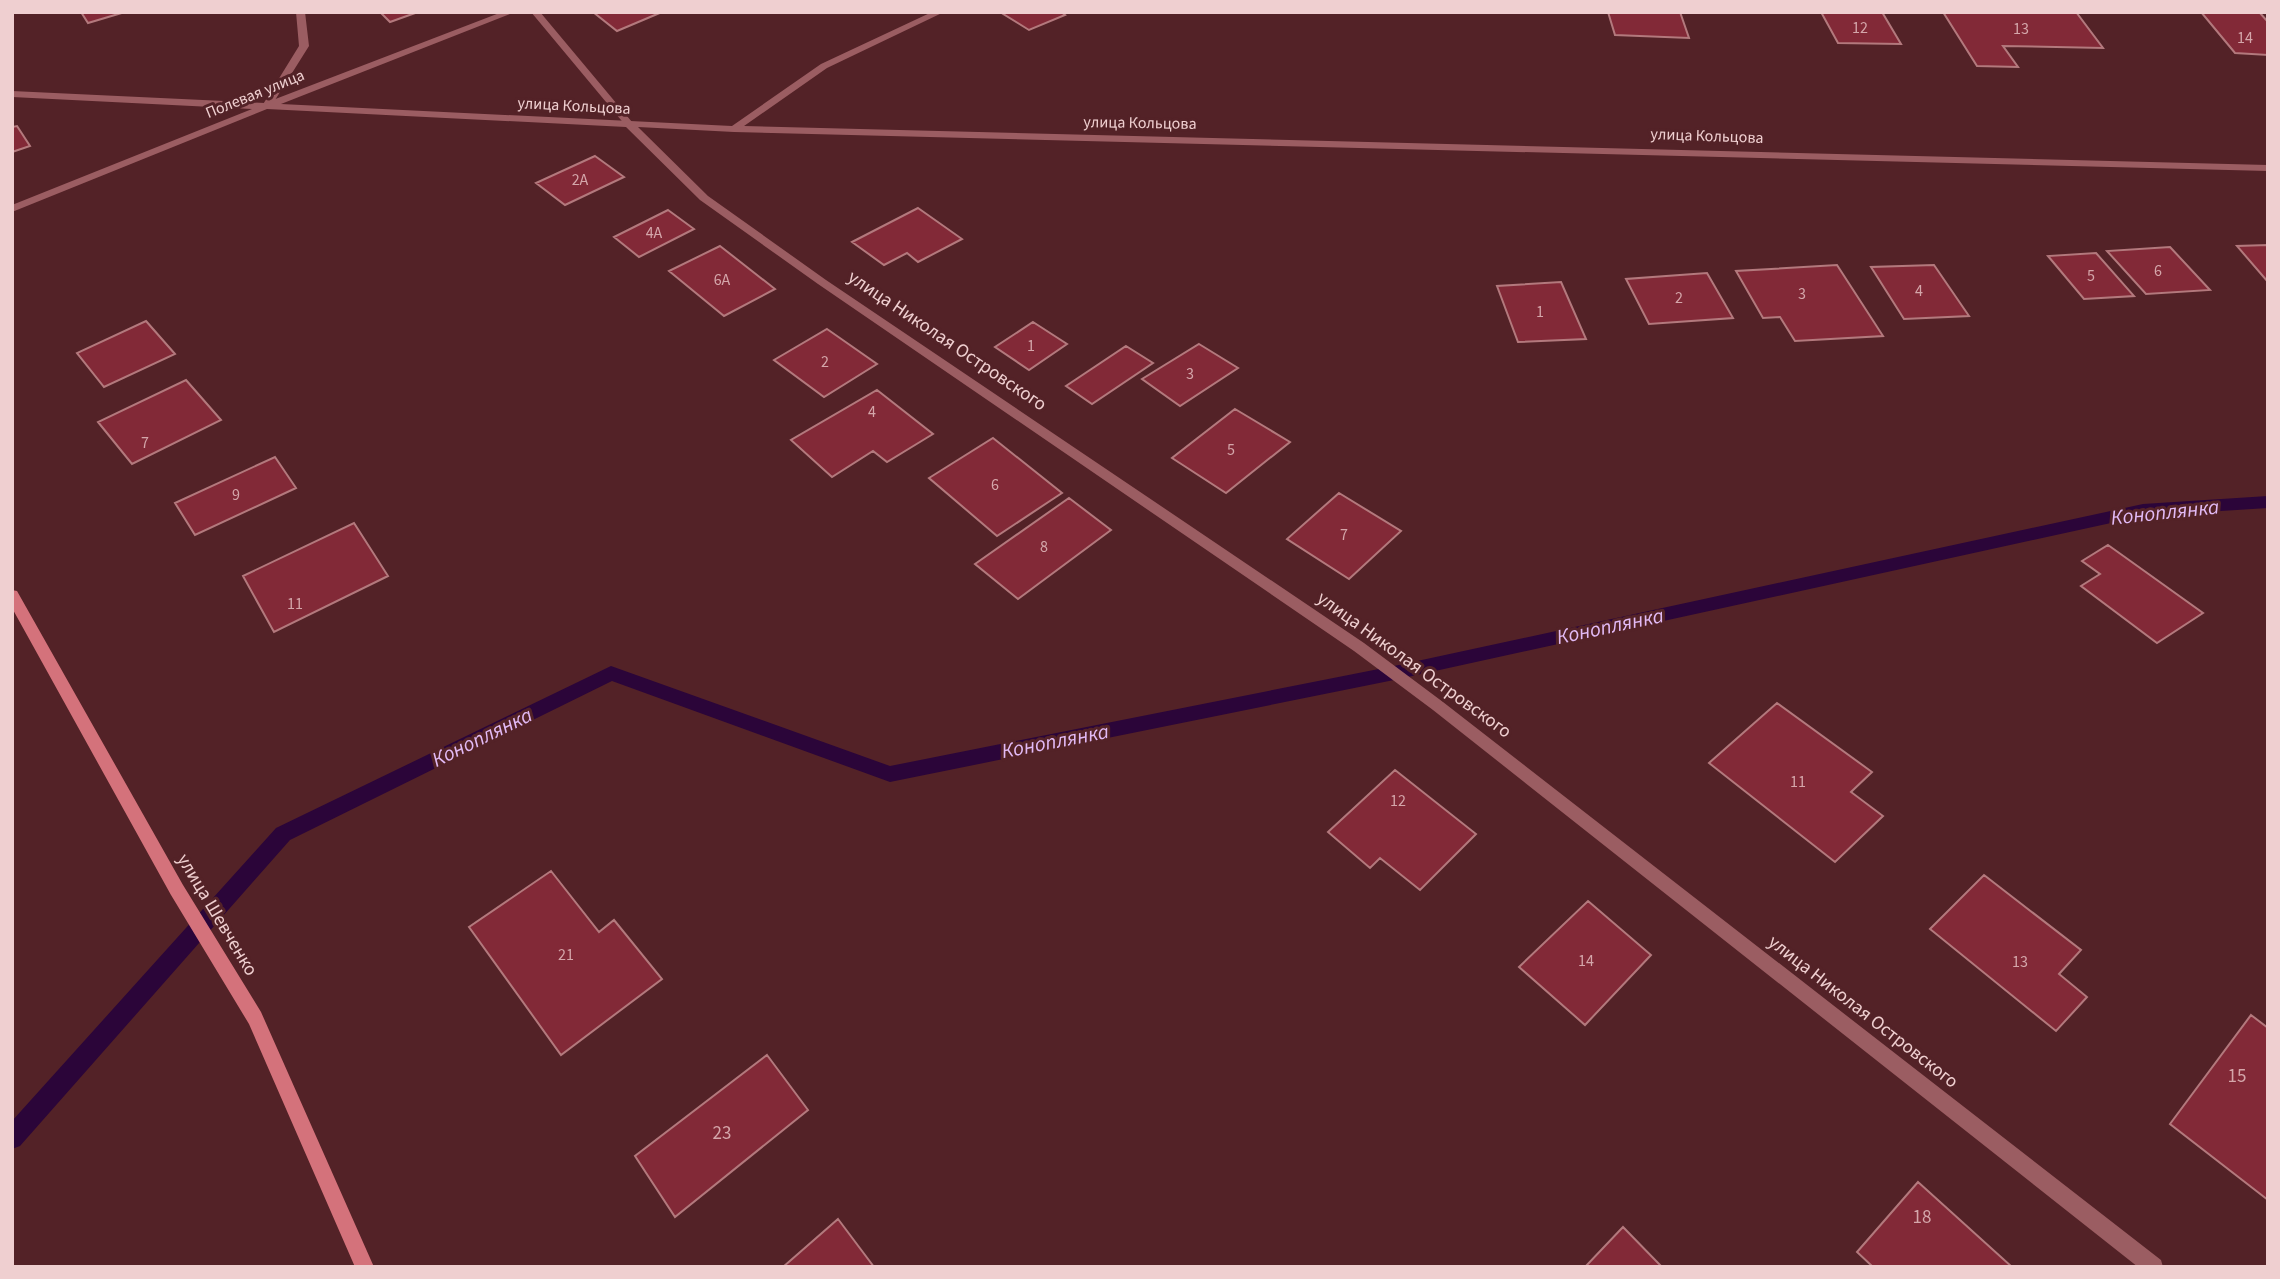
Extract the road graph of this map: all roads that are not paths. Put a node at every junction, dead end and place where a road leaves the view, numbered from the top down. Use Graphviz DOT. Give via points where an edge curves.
graph roads {
  1 [pos="300,12"];
  2 [pos="510,12"];
  3 [pos="535,12"];
  4 [pos="940,12"];
  5 [pos="12,94"];
  6 [pos="267,106"];
  7 [pos="629,124"];
  8 [pos="734,129"];
  9 [pos="2268,168"];
  10 [pos="12,209"];
  11 [pos="12,595"];
  12 [pos="365,1267"];
  13 [pos="2154,1267"];
  1 -- 6 [label="street" via="304,46"];
  2 -- 6 [label="street, Полевая улица"];
  3 -- 7 [label="street, улица Николая Островского"];
  4 -- 8 [label="street" via="824,66"];
  5 -- 6 [label="street, улица Кольцова"];
  6 -- 7 [label="street, улица Кольцова"];
  6 -- 10 [label="street, Полевая улица"];
  7 -- 8 [label="street, улица Кольцова"];
  7 -- 13 [label="street, улица Николая Островского" via="704,198 1359,647 1438,706"];
  8 -- 9 [label="street, улица Кольцова"];
  11 -- 12 [label="main road, улица Шевченко" via="177,890 255,1018"];
}
